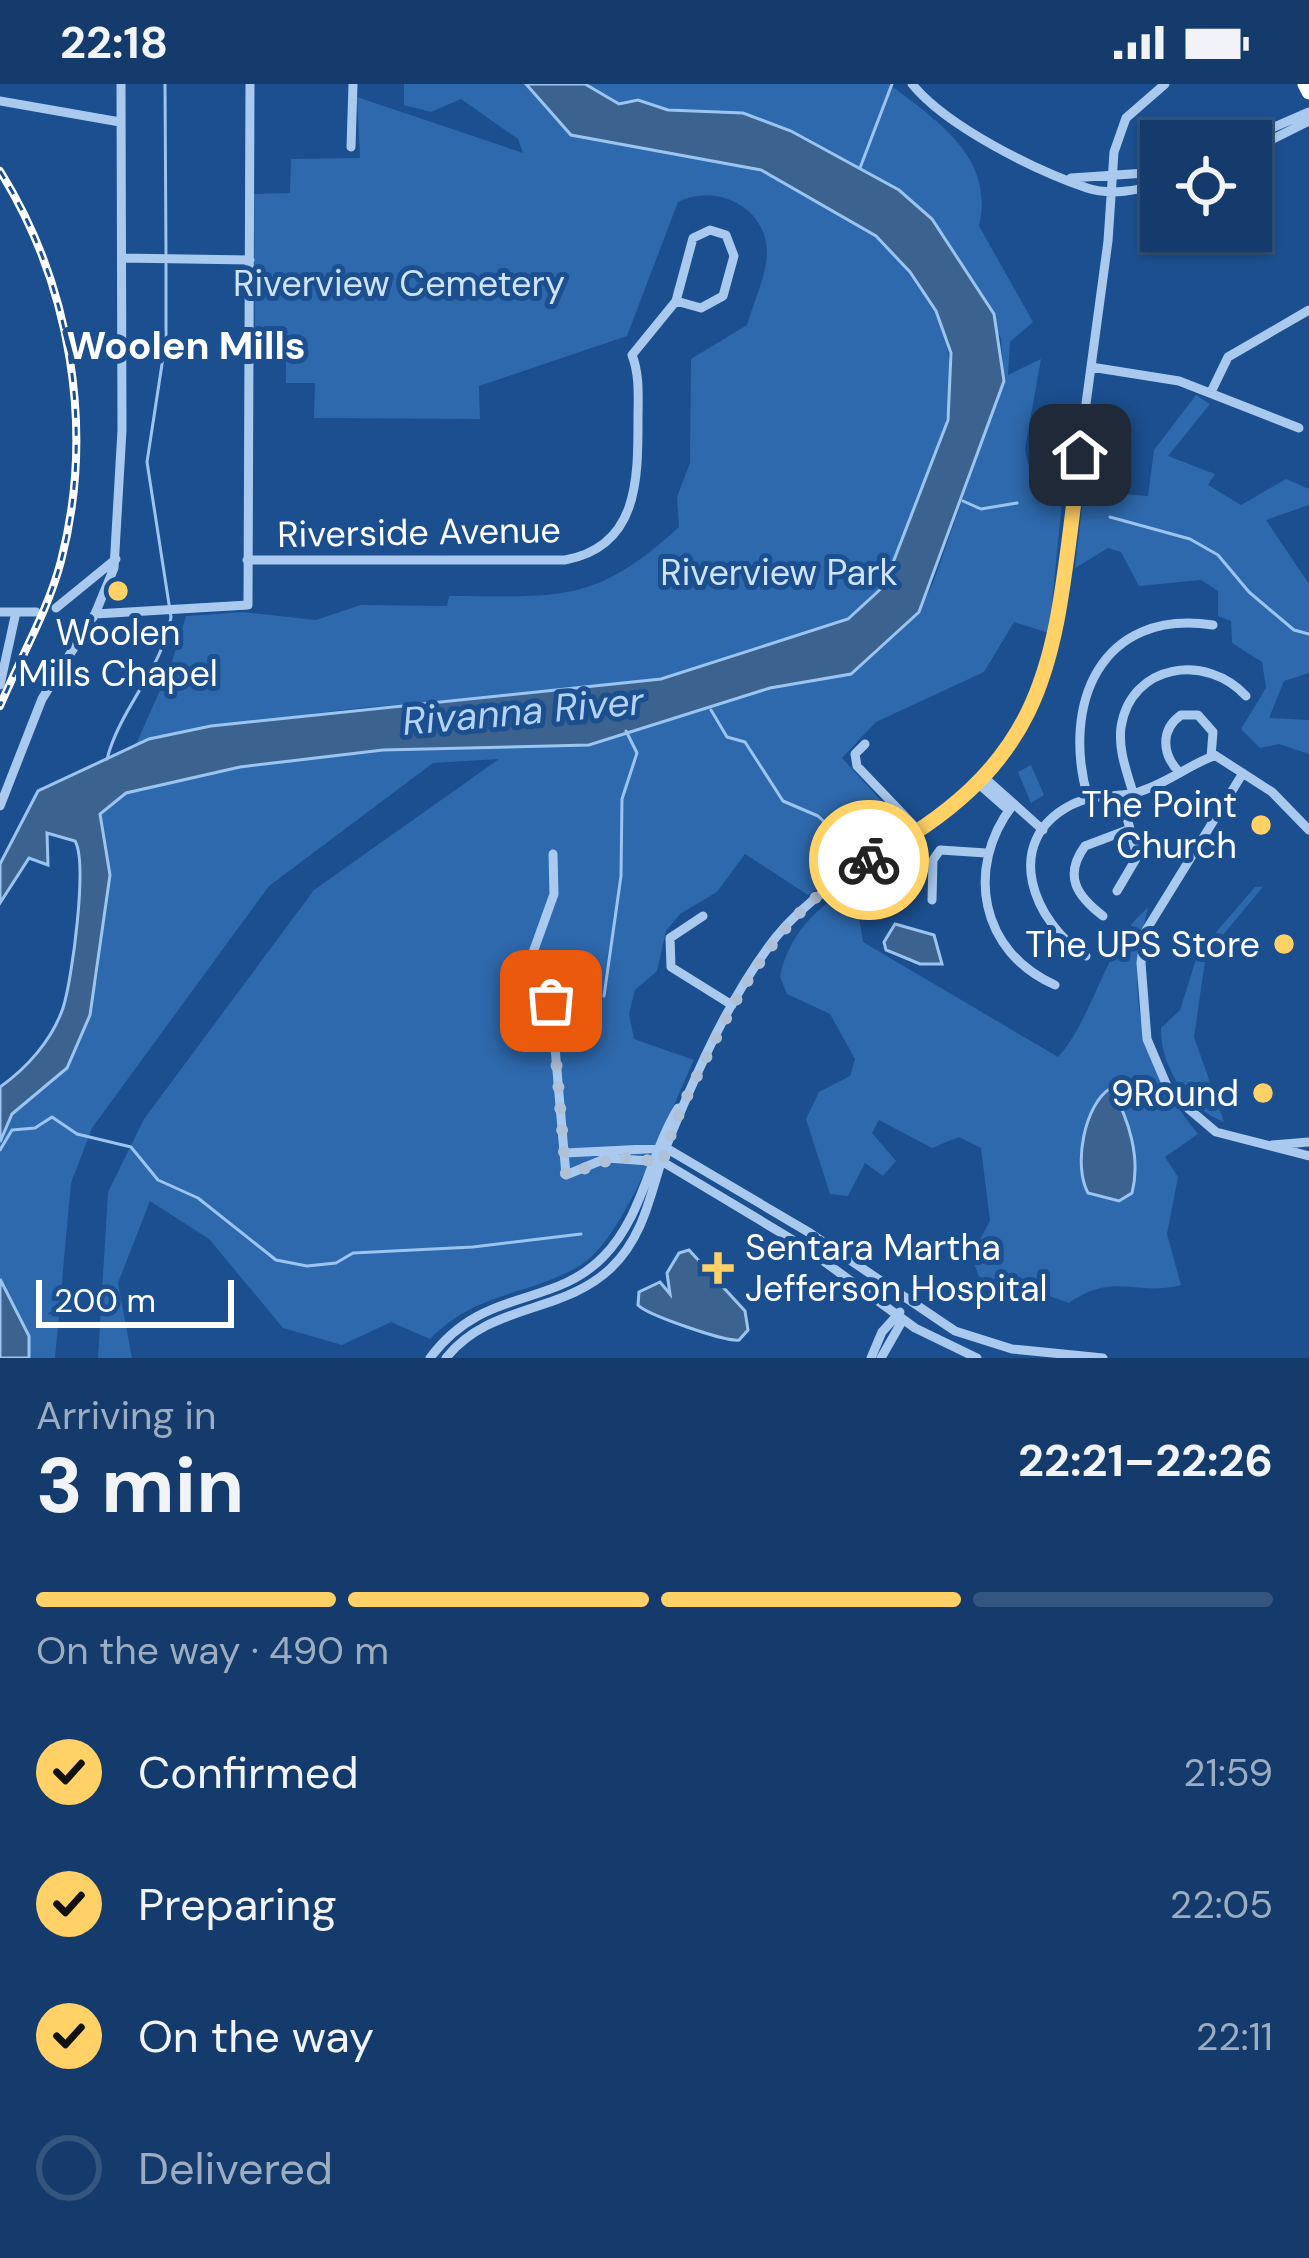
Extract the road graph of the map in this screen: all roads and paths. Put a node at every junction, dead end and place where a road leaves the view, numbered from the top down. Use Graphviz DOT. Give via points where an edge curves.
graph roads {
  1 [pos="121,84"];
  2 [pos="250,84"];
  3 [pos="352,84"];
  4 [pos="912,84"];
  5 [pos="1165,84"];
  6 [pos="0,101"];
  7 [pos="1309,117"];
  8 [pos="120,122"];
  9 [pos="1272,130"];
  10 [pos="1272,138"];
  11 [pos="351,147"];
  12 [pos="1140,175"];
  13 [pos="1070,178"];
  14 [pos="1112,178"];
  15 [pos="1140,187"];
  16 [pos="1111,192"];
  17 [pos="122,258"];
  18 [pos="250,260"];
  19 [pos="676,301"];
  20 [pos="1309,310"];
  21 [pos="1091,367"];
  22 [pos="1210,392"];
  23 [pos="1299,428"];
  24 [pos="116,559"];
  25 [pos="247,560"];
  26 [pos="56,608"];
  27 [pos="0,612"];
  28 [pos="16,612"];
  29 [pos="36,612"];
  30 [pos="95,614"];
  31 [pos="1213,625"];
  32 [pos="0,685"];
  33 [pos="1246,696"];
  34 [pos="865,744"];
  35 [pos="1214,754"];
  36 [pos="1179,772"];
  37 [pos="1243,773"];
  38 [pos="983,782"];
  39 [pos="1127,794"];
  40 [pos="1088,798"];
  41 [pos="0,806"];
  42 [pos="1012,806"];
  43 [pos="1130,829"];
  44 [pos="1043,830"];
  45 [pos="1309,830"];
  46 [pos="920,832"];
  47 [pos="986,853"];
  48 [pos="553,854"];
  49 [pos="1117,891"];
  50 [pos="932,900"];
  51 [pos="703,916"];
  52 [pos="1103,916"];
  53 [pos="1086,956"];
  54 [pos="1055,985"];
  55 [pos="732,1005"];
  56 [pos="1309,1142"];
  57 [pos="1272,1145"];
  58 [pos="662,1147"];
  59 [pos="566,1154"];
  60 [pos="1309,1156"];
  61 [pos="658,1160"];
  62 [pos="906,1302"];
  63 [pos="899,1314"];
  64 [pos="430,1358"];
  65 [pos="446,1358"];
  66 [pos="871,1358"];
  67 [pos="881,1358"];
  68 [pos="977,1358"];
  69 [pos="1103,1358"];
  1 -- 8 [label="street"];
  2 -- 18 [label="street"];
  3 -- 11 [label="street"];
  4 -- 13 [label="street" via="1010,152"];
  5 -- 14 [label="street" via="1126,118"];
  6 -- 8 [label="street"];
  7 -- 9 [label="street"];
  7 -- 10 [label="street"];
  8 -- 17 [label="street"];
  12 -- 14 [label="street"];
  13 -- 14 [label="street"];
  13 -- 16 [label="street"];
  14 -- 16 [label="street"];
  15 -- 16 [label="street"];
  16 -- 21 [label="street"];
  17 -- 18 [label="street"];
  17 -- 24 [label="street"];
  18 -- 25 [label="street"];
  19 -- 19 [label="street" via="701,308 723,296 734,256 726,235 710,230 693,238"];
  19 -- 25 [label="street, Riverside Avenue" via="632,356 636,492 623,524 596,550 565,560"];
  20 -- 22 [label="street" via="1228,357"];
  21 -- 22 [label="street"];
  21 -- 38 [label="street" via="1050,655 1029,712"];
  22 -- 23 [label="street"];
  24 -- 26 [label="street"];
  24 -- 30 [label="street"];
  25 -- 30 [label="street" via="248,605"];
  27 -- 28 [label="street"];
  28 -- 29 [label="street"];
  28 -- 32 [label="street"];
  30 -- 41 [label="street" via="42,699"];
  31 -- 40 [label="street" via="1145,632 1099,668 1076,729"];
  33 -- 39 [label="street" via="1225,677 1196,668 1147,682 1120,731"];
  34 -- 46 [label="street" via="856,766"];
  35 -- 36 [label="street"];
  35 -- 36 [label="street" via="1207,720 1180,715 1165,742"];
  35 -- 37 [label="street"];
  36 -- 39 [label="street"];
  37 -- 45 [label="street"];
  37 -- 57 [label="street" via="1148,925 1145,1014 1155,1064 1180,1106 1216,1132"];
  38 -- 42 [label="street"];
  38 -- 46 [label="street"];
  39 -- 40 [label="street"];
  39 -- 43 [label="street"];
  40 -- 44 [label="street"];
  42 -- 44 [label="street"];
  42 -- 47 [label="street"];
  43 -- 49 [label="street" via="1137,857"];
  43 -- 52 [label="street" via="1103,836 1076,858 1076,892"];
  44 -- 53 [label="street" via="1030,868 1035,903"];
  46 -- 55 [label="street" via="806,904"];
  47 -- 50 [label="street" via="940,850"];
  47 -- 54 [label="street" via="984,892 994,928 1022,964"];
  48 -- 59 [label="street" via="554,894 531,958 551,1001"];
  51 -- 55 [label="street" via="670,938 671,967"];
  55 -- 58 [label="street"];
  56 -- 57 [label="street"];
  57 -- 60 [label="street"];
  58 -- 59 [label="street"];
  58 -- 61 [label="street"];
  58 -- 62 [label="street" via="809,1233"];
  59 -- 61 [label="street" via="566,1175 607,1158"];
  61 -- 63 [label="street"];
  61 -- 64 [label="street" via="602,1259 562,1285 482,1310"];
  61 -- 65 [label="street" via="643,1222 610,1268 565,1296 488,1322"];
  62 -- 63 [label="street"];
  62 -- 69 [label="street" via="990,1344"];
  63 -- 66 [label="street"];
  63 -- 67 [label="street"];
  63 -- 68 [label="street"];
}
